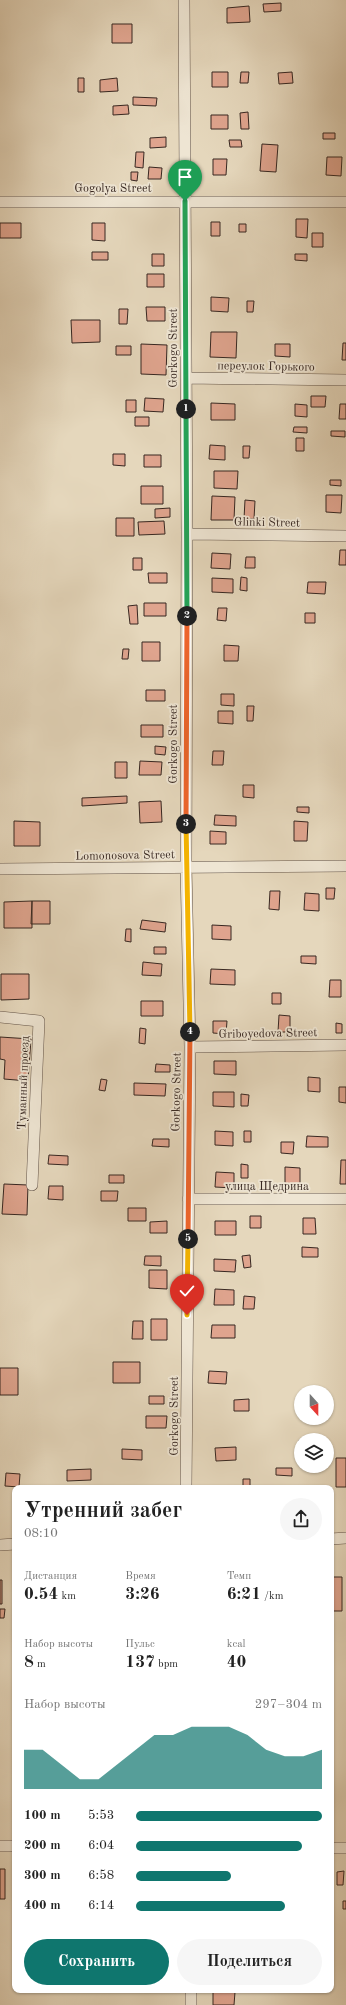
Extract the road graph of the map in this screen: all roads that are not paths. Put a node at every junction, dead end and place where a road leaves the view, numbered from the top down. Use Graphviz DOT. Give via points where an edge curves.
graph roads {
  1 [pos="184,0"];
  2 [pos="185,201"];
  3 [pos="0,202"];
  4 [pos="346,202"];
  5 [pos="186,378"];
  6 [pos="346,380"];
  7 [pos="187,534"];
  8 [pos="346,536"];
  9 [pos="346,866"];
  10 [pos="186,867"];
  11 [pos="0,870"];
  12 [pos="0,1017"];
  13 [pos="346,1045"];
  14 [pos="190,1047"];
  15 [pos="32,1185"];
  16 [pos="188,1199"];
  17 [pos="346,1199"];
  18 [pos="186,1485"];
  19 [pos="346,1538"];
  20 [pos="334,1539"];
  21 [pos="0,1544"];
  22 [pos="12,1544"];
  23 [pos="0,1846"];
  24 [pos="12,1846"];
  25 [pos="334,1848"];
  26 [pos="346,1848"];
  27 [pos="191,1993"];
  28 [pos="191,2005"];
  1 -- 2 [label="street, Gorkogo Street"];
  2 -- 3 [label="street, Gogolya Street"];
  2 -- 4 [label="street, Gogolya Street"];
  2 -- 5 [label="street, Gorkogo Street"];
  5 -- 6 [label="street, переулок Горького"];
  5 -- 7 [label="street, Gorkogo Street"];
  7 -- 8 [label="street, Glinki Street"];
  7 -- 10 [label="street, Gorkogo Street"];
  9 -- 10 [label="street, Lomonosova Street"];
  10 -- 11 [label="street, Lomonosova Street"];
  10 -- 14 [label="street, Gorkogo Street"];
  12 -- 15 [label="street, Туманный проезд" via="39,1021"];
  13 -- 14 [label="street, Griboyedova Street"];
  14 -- 16 [label="street, Gorkogo Street"];
  16 -- 17 [label="street, улица Щедрина"];
  16 -- 18 [label="street, Gorkogo Street"];
  19 -- 20 [label="street"];
  21 -- 22 [label="street"];
  23 -- 24 [label="street"];
  25 -- 26 [label="street"];
  27 -- 28 [label="street"];
}
